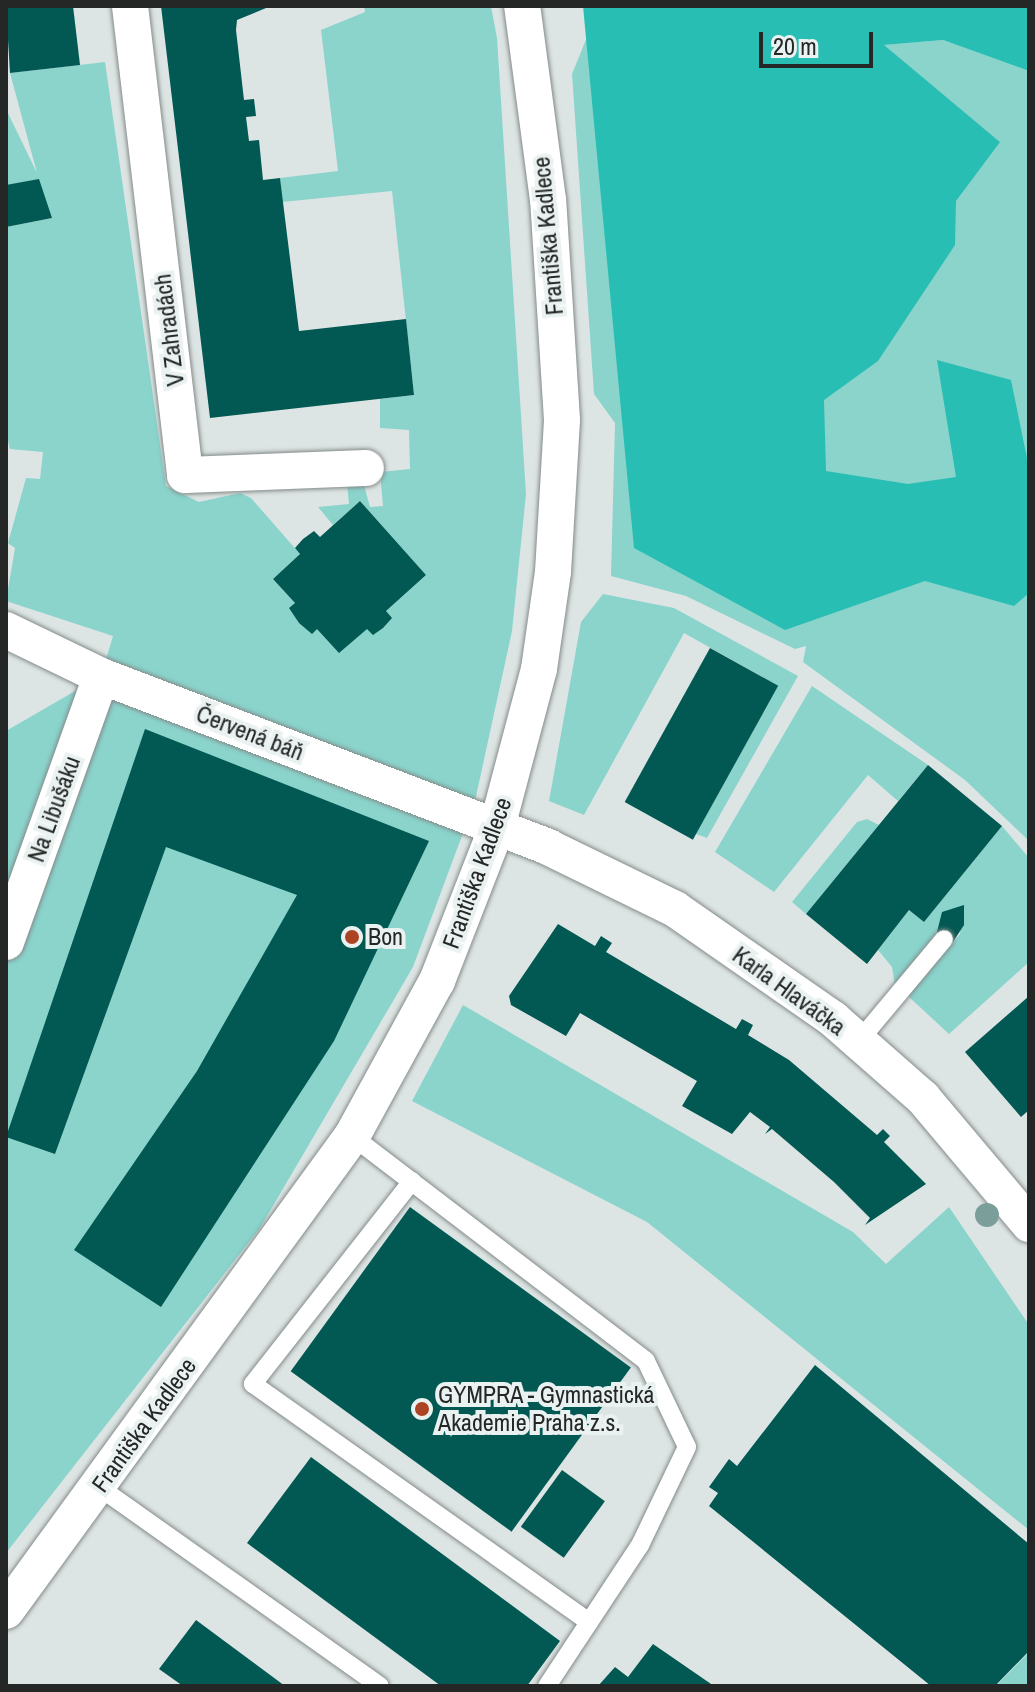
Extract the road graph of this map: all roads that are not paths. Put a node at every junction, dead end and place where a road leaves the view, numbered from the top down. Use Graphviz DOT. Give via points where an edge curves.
graph roads {
  1 [pos="130,6"];
  2 [pos="522,6"];
  3 [pos="366,468"];
  4 [pos="6,630"];
  5 [pos="101,676"];
  6 [pos="497,827"];
  7 [pos="944,939"];
  8 [pos="6,942"];
  9 [pos="858,1042"];
  10 [pos="352,1136"];
  11 [pos="412,1181"];
  12 [pos="1029,1224"];
  13 [pos="99,1487"];
  14 [pos="6,1611"];
  15 [pos="589,1622"];
  16 [pos="380,1686"];
  17 [pos="547,1686"];
  1 -- 3 [label="street, V Zahradách" via="185,475"];
  2 -- 6 [label="street, Františka Kadlece" via="548,200 562,420 553,572 539,669"];
  4 -- 5 [label="street, Červená báň"];
  5 -- 6 [label="street, Červená báň"];
  5 -- 8 [label="street, Na Libušáku"];
  6 -- 9 [label="street, Karla Hlaváčka" via="675,909"];
  6 -- 10 [label="street, Františka Kadlece" via="437,981"];
  7 -- 9 [label="lane"];
  9 -- 12 [label="street, Karla Hlaváčka" via="923,1098"];
  10 -- 11 [label="lane"];
  10 -- 13 [label="street, Františka Kadlece"];
  11 -- 15 [label="lane" via="646,1361 687,1447 640,1545"];
  11 -- 15 [label="lane" via="253,1384"];
  13 -- 14 [label="street, Františka Kadlece"];
  13 -- 16 [label="lane"];
  15 -- 17 [label="lane"];
}
